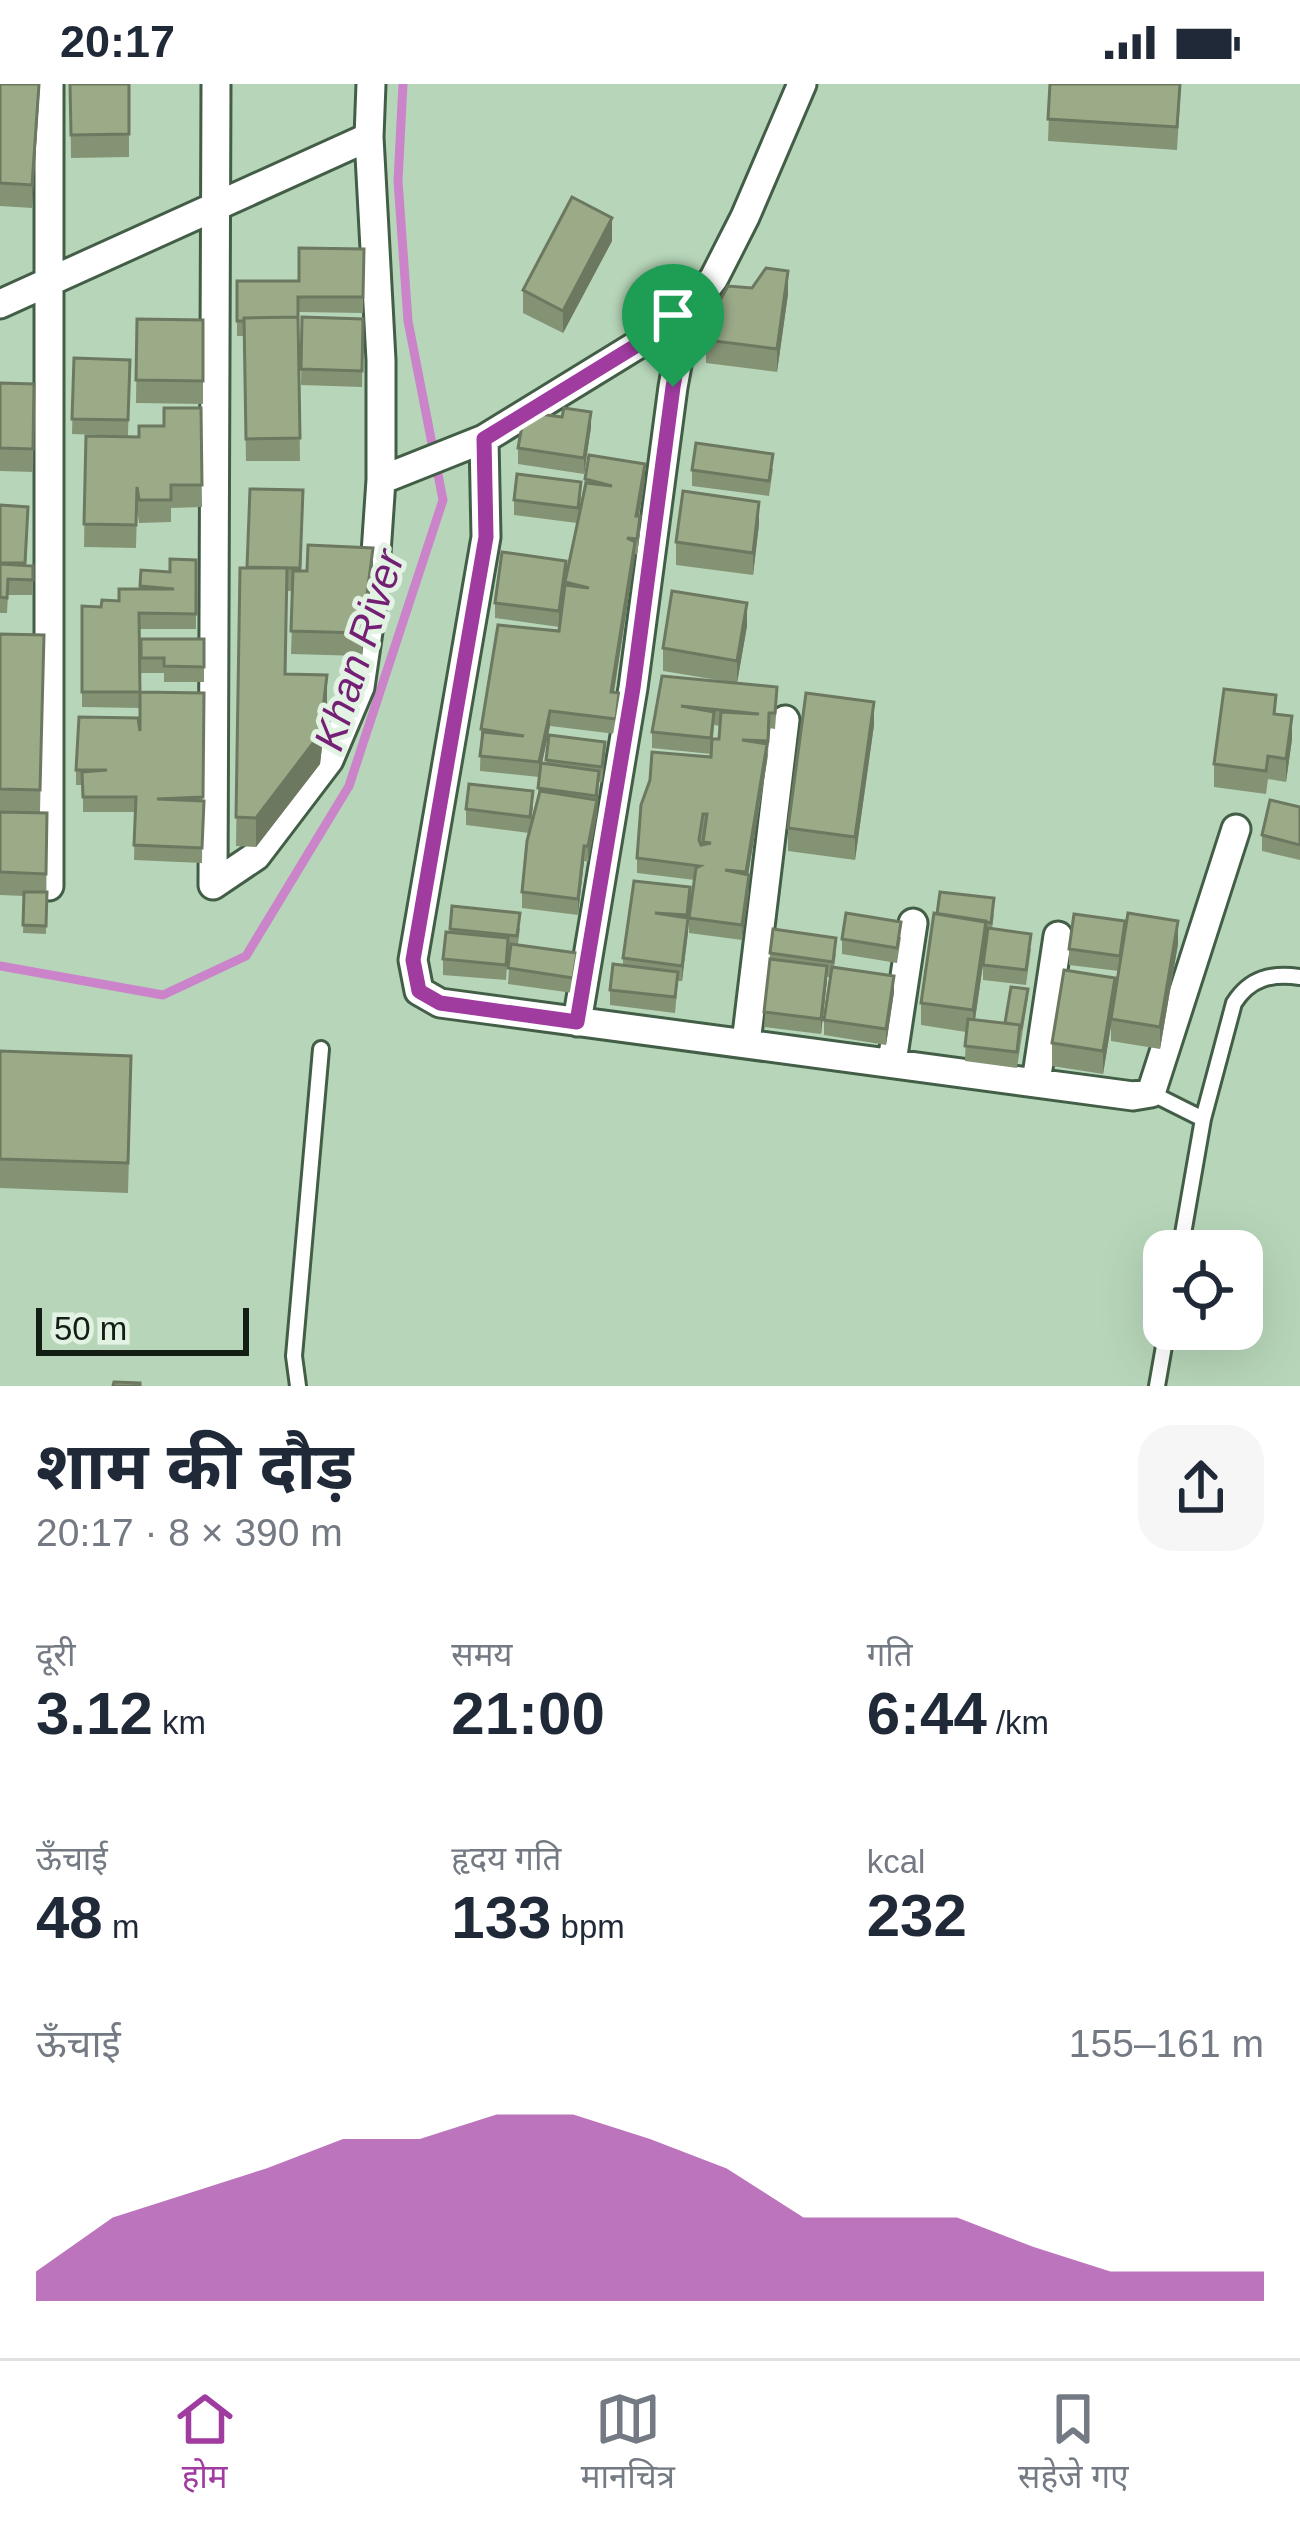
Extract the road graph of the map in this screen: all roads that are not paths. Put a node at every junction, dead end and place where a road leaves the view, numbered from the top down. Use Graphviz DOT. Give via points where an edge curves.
graph roads {
  1 [pos="49,84"];
  2 [pos="216,84"];
  3 [pos="371,84"];
  4 [pos="802,84"];
  5 [pos="370,136"];
  6 [pos="215,210"];
  7 [pos="47,282"];
  8 [pos="0,304"];
  9 [pos="686,315"];
  10 [pos="484,439"];
  11 [pos="381,480"];
  12 [pos="785,720"];
  13 [pos="1236,829"];
  14 [pos="49,886"];
  15 [pos="913,923"];
  16 [pos="1058,936"];
  17 [pos="1300,977"];
  18 [pos="577,1022"];
  19 [pos="746,1043"];
  20 [pos="321,1049"];
  21 [pos="892,1062"];
  22 [pos="1036,1082"];
  23 [pos="1151,1094"];
  24 [pos="1203,1119"];
  25 [pos="1184,1230"];
  26 [pos="1163,1350"];
  27 [pos="298,1386"];
  28 [pos="1157,1386"];
  1 -- 7 [label="street"];
  2 -- 6 [label="street"];
  3 -- 5 [label="street"];
  4 -- 9 [label="street" via="745,217"];
  5 -- 6 [label="street"];
  5 -- 11 [label="street"];
  6 -- 7 [label="street"];
  6 -- 11 [label="street" via="213,885 256,856 329,760 360,687"];
  7 -- 8 [label="street"];
  7 -- 14 [label="street"];
  9 -- 10 [label="street"];
  9 -- 18 [label="street"];
  10 -- 11 [label="street"];
  10 -- 18 [label="street" via="486,537 413,960 419,991 440,1003"];
  12 -- 19 [label="street"];
  13 -- 23 [label="street"];
  15 -- 21 [label="street"];
  16 -- 22 [label="street"];
  17 -- 24 [label="lane" via="1245,986"];
  18 -- 19 [label="street"];
  19 -- 21 [label="street"];
  20 -- 27 [label="lane" via="294,1356"];
  21 -- 22 [label="street"];
  22 -- 23 [label="street"];
  23 -- 24 [label="lane"];
  24 -- 25 [label="lane"];
  26 -- 28 [label="lane"];
}
